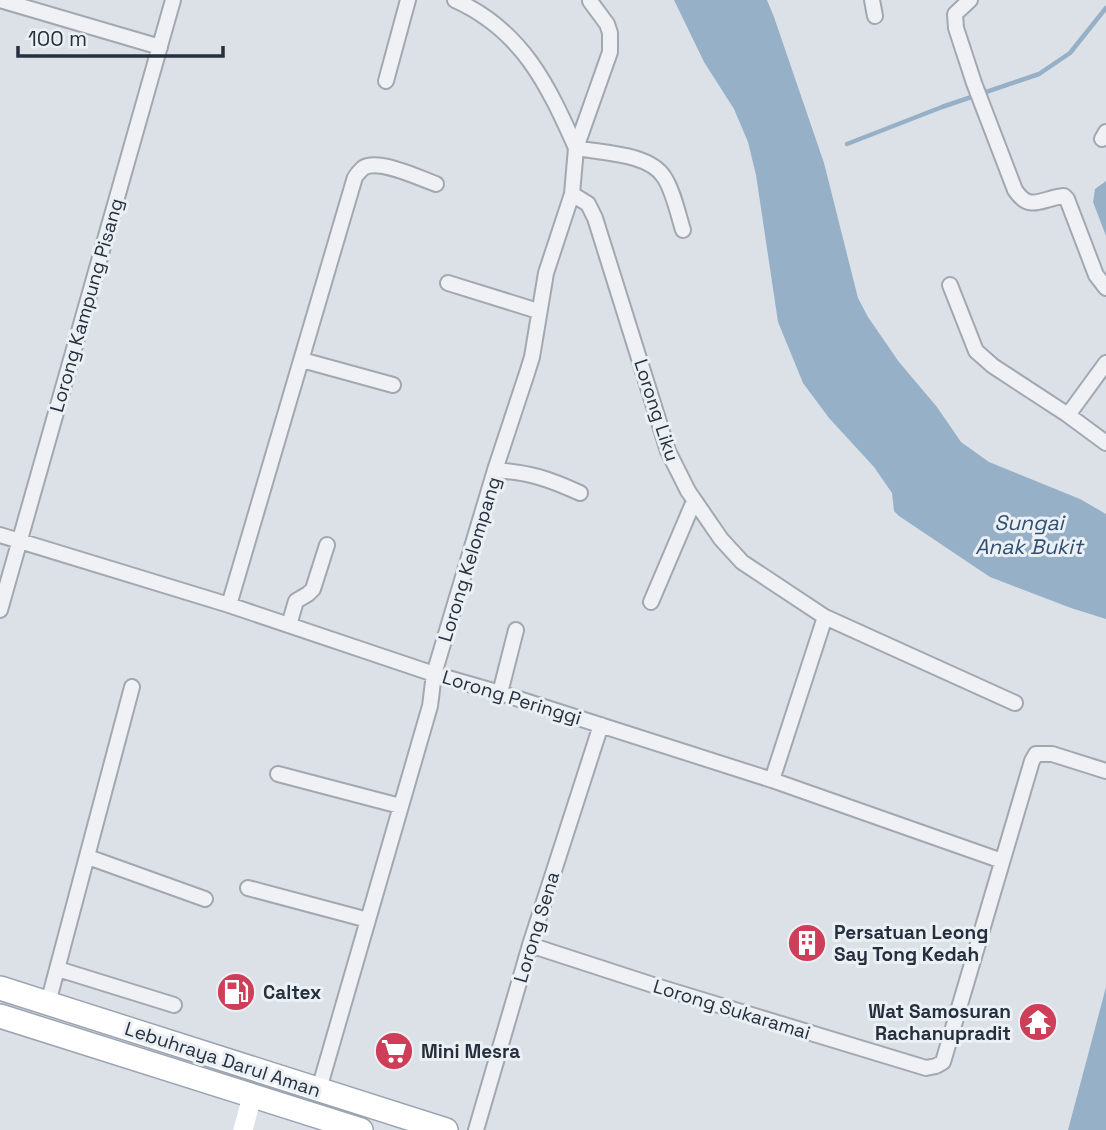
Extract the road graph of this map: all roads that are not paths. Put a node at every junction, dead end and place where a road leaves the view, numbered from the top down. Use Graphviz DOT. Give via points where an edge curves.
graph roads {
  1 [pos="173,0"];
  2 [pos="408,0"];
  3 [pos="455,0"];
  4 [pos="872,0"];
  5 [pos="970,0"];
  6 [pos="0,1"];
  7 [pos="590,1"];
  8 [pos="875,16"];
  9 [pos="160,47"];
  10 [pos="386,81"];
  11 [pos="576,148"];
  12 [pos="436,184"];
  13 [pos="572,194"];
  14 [pos="683,230"];
  15 [pos="447,283"];
  16 [pos="950,285"];
  17 [pos="1106,288"];
  18 [pos="538,311"];
  19 [pos="302,360"];
  20 [pos="1106,363"];
  21 [pos="393,385"];
  22 [pos="1069,415"];
  23 [pos="1106,443"];
  24 [pos="495,470"];
  25 [pos="580,493"];
  26 [pos="694,501"];
  27 [pos="0,535"];
  28 [pos="19,541"];
  29 [pos="327,545"];
  30 [pos="651,601"];
  31 [pos="229,605"];
  32 [pos="0,610"];
  33 [pos="825,618"];
  34 [pos="289,625"];
  35 [pos="516,630"];
  36 [pos="434,674"];
  37 [pos="132,687"];
  38 [pos="500,693"];
  39 [pos="1015,703"];
  40 [pos="601,725"];
  41 [pos="1106,771"];
  42 [pos="278,774"];
  43 [pos="772,779"];
  44 [pos="400,806"];
  45 [pos="88,857"];
  46 [pos="1002,861"];
  47 [pos="248,888"];
  48 [pos="205,899"];
  49 [pos="368,919"];
  50 [pos="530,945"];
  51 [pos="58,968"];
  52 [pos="0,988"];
  53 [pos="48,1003"];
  54 [pos="174,1005"];
  55 [pos="0,1016"];
  56 [pos="319,1089"];
  57 [pos="252,1096"];
  58 [pos="243,1130"];
  59 [pos="361,1130"];
  60 [pos="446,1130"];
  61 [pos="476,1130"];
  1 -- 9 [label="street, Lorong Kampung Pisang"];
  2 -- 10 [label="street"];
  3 -- 11 [label="street" via="497,25 522,50 542,78"];
  4 -- 8 [label="street"];
  5 -- 17 [label="street" via="955,14 955,22 1015,190 1028,203 1067,199 1096,275"];
  6 -- 9 [label="street"];
  7 -- 11 [label="street" via="607,24 610,52"];
  9 -- 28 [label="street, Lorong Kampung Pisang"];
  11 -- 13 [label="street, Lorong Kelompang"];
  11 -- 14 [label="street" via="650,163 666,179"];
  12 -- 19 [label="street" via="384,166 362,168 355,177"];
  13 -- 18 [label="street, Lorong Kelompang"];
  13 -- 26 [label="street, Lorong Liku" via="587,204 596,218 668,452"];
  15 -- 18 [label="street"];
  16 -- 22 [label="street" via="976,351"];
  18 -- 24 [label="street, Lorong Kelompang" via="527,373"];
  19 -- 21 [label="street"];
  19 -- 31 [label="street"];
  20 -- 22 [label="street"];
  22 -- 23 [label="street"];
  24 -- 25 [label="street" via="534,474"];
  24 -- 36 [label="street, Lorong Kelompang"];
  26 -- 30 [label="street"];
  26 -- 33 [label="street, Lorong Liku" via="742,562"];
  27 -- 28 [label="street, Lorong Peringgi"];
  28 -- 31 [label="street, Lorong Peringgi"];
  28 -- 32 [label="street, Lorong Kampung Pisang"];
  29 -- 34 [label="street" via="313,589 296,601"];
  31 -- 34 [label="street, Lorong Peringgi"];
  33 -- 39 [label="street, Lorong Liku"];
  33 -- 43 [label="street"];
  34 -- 36 [label="street, Lorong Peringgi"];
  35 -- 38 [label="street"];
  36 -- 38 [label="street, Lorong Peringgi"];
  36 -- 44 [label="street, Lorong Kelompang" via="430,706"];
  37 -- 45 [label="street"];
  38 -- 40 [label="street, Lorong Peringgi"];
  40 -- 43 [label="street, Lorong Peringgi"];
  40 -- 50 [label="street, Lorong Sena"];
  41 -- 46 [label="street" via="1052,754 1036,754"];
  42 -- 44 [label="street"];
  43 -- 46 [label="street, Lorong Peringgi"];
  44 -- 49 [label="street, Lorong Kelompang"];
  45 -- 48 [label="street"];
  45 -- 51 [label="street"];
  46 -- 50 [label="street, Lorong Sukaramai" via="943,1062 926,1068"];
  47 -- 49 [label="street"];
  49 -- 56 [label="street, Lorong Kelompang"];
  50 -- 61 [label="street, Lorong Sena"];
  51 -- 53 [label="street"];
  51 -- 54 [label="street"];
  52 -- 53 [label="main road, Lebuhraya Darul Aman"];
  53 -- 56 [label="main road, Lebuhraya Darul Aman"];
  55 -- 57 [label="main road, Lebuhraya Darul Aman"];
  56 -- 60 [label="main road, Lebuhraya Darul Aman"];
  57 -- 58 [label="street"];
  57 -- 59 [label="main road, Lebuhraya Darul Aman"];
}
